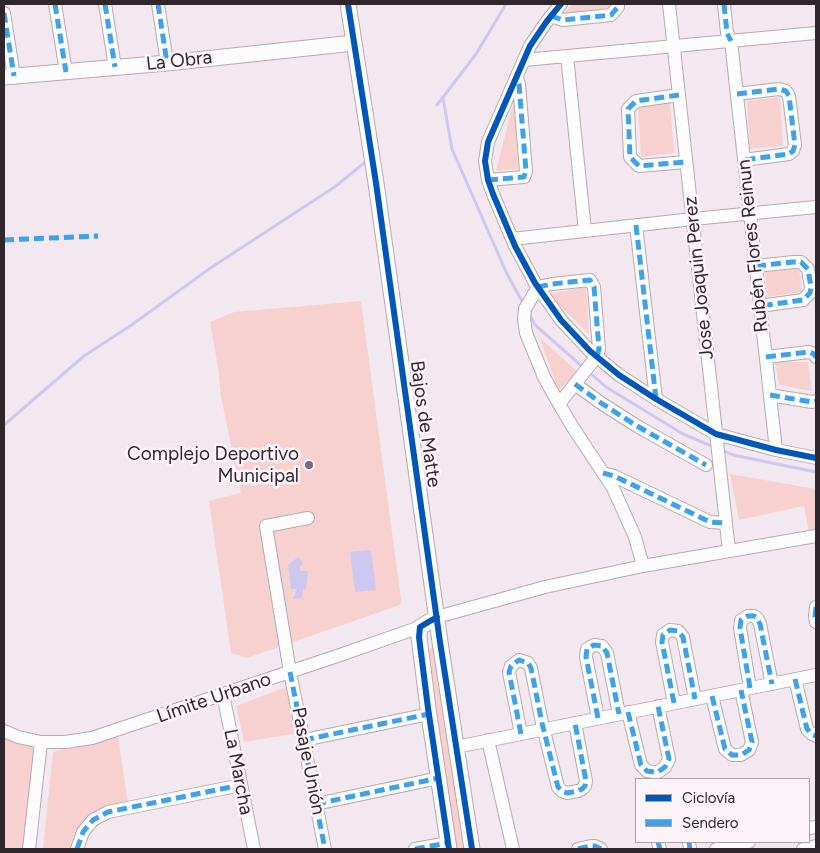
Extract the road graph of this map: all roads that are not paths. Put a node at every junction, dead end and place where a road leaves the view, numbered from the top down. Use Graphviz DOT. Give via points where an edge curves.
graph roads {
  1 [pos="55,4"];
  2 [pos="105,4"];
  3 [pos="158,4"];
  4 [pos="348,4"];
  5 [pos="561,4"];
  6 [pos="618,4"];
  7 [pos="669,4"];
  8 [pos="724,4"];
  9 [pos="4,13"];
  10 [pos="551,16"];
  11 [pos="816,33"];
  12 [pos="731,41"];
  13 [pos="354,42"];
  14 [pos="674,46"];
  15 [pos="568,56"];
  16 [pos="524,60"];
  17 [pos="167,63"];
  18 [pos="115,67"];
  19 [pos="66,72"];
  20 [pos="9,77"];
  21 [pos="517,78"];
  22 [pos="737,94"];
  23 [pos="679,95"];
  24 [pos="744,160"];
  25 [pos="686,162"];
  26 [pos="488,180"];
  27 [pos="816,207"];
  28 [pos="750,214"];
  29 [pos="693,219"];
  30 [pos="636,226"];
  31 [pos="585,231"];
  32 [pos="512,239"];
  33 [pos="756,266"];
  34 [pos="538,288"];
  35 [pos="760,306"];
  36 [pos="766,357"];
  37 [pos="816,357"];
  38 [pos="590,365"];
  39 [pos="575,384"];
  40 [pos="770,395"];
  41 [pos="656,399"];
  42 [pos="816,402"];
  43 [pos="559,404"];
  44 [pos="717,439"];
  45 [pos="776,450"];
  46 [pos="816,458"];
  47 [pos="706,465"];
  48 [pos="603,472"];
  49 [pos="308,518"];
  50 [pos="726,523"];
  51 [pos="816,536"];
  52 [pos="730,551"];
  53 [pos="643,566"];
  54 [pos="816,607"];
  55 [pos="437,617"];
  56 [pos="816,622"];
  57 [pos="420,627"];
  58 [pos="290,672"];
  59 [pos="816,675"];
  60 [pos="795,679"];
  61 [pos="772,684"];
  62 [pos="746,689"];
  63 [pos="223,694"];
  64 [pos="712,696"];
  65 [pos="695,699"];
  66 [pos="674,703"];
  67 [pos="658,706"];
  68 [pos="624,713"];
  69 [pos="429,714"];
  70 [pos="598,718"];
  71 [pos="575,723"];
  72 [pos="544,729"];
  73 [pos="4,731"];
  74 [pos="521,734"];
  75 [pos="816,736"];
  76 [pos="304,740"];
  77 [pos="488,740"];
  78 [pos="41,742"];
  79 [pos="456,747"];
  80 [pos="439,778"];
  81 [pos="241,785"];
  82 [pos="316,804"];
  83 [pos="742,843"];
  84 [pos="449,846"];
  85 [pos="816,846"];
  86 [pos="29,849"];
  87 [pos="77,849"];
  88 [pos="254,849"];
  89 [pos="326,849"];
  90 [pos="415,849"];
  91 [pos="472,849"];
  92 [pos="513,849"];
  93 [pos="578,849"];
  94 [pos="601,849"];
  95 [pos="716,849"];
  96 [pos="802,849"];
  1 -- 19 [label="street"];
  2 -- 18 [label="street"];
  3 -- 17 [label="street"];
  4 -- 13 [label="main road, Bajos de Matte"];
  5 -- 10 [label="street"];
  6 -- 10 [label="street" via="611,15 563,20"];
  7 -- 14 [label="street, Jose Joaquin Perez"];
  8 -- 12 [label="street, Rubén Flores Reinun"];
  9 -- 20 [label="street"];
  10 -- 16 [label="street"];
  11 -- 12 [label="street"];
  12 -- 14 [label="street"];
  12 -- 22 [label="street, Rubén Flores Reinun"];
  13 -- 17 [label="main road, La Obra"];
  13 -- 55 [label="main road, Bajos de Matte"];
  14 -- 15 [label="street"];
  14 -- 23 [label="street, Jose Joaquin Perez"];
  15 -- 16 [label="street"];
  15 -- 31 [label="street"];
  16 -- 21 [label="street"];
  17 -- 18 [label="main road, La Obra"];
  18 -- 19 [label="main road, La Obra"];
  19 -- 20 [label="main road, La Obra"];
  21 -- 26 [label="street" via="488,142 485,161"];
  21 -- 26 [label="street" via="526,171 524,177"];
  22 -- 24 [label="street, Rubén Flores Reinun"];
  22 -- 24 [label="street" via="786,91 795,145 788,154"];
  23 -- 25 [label="street, Jose Joaquin Perez"];
  23 -- 25 [label="street" via="636,101 628,109 630,158 639,166"];
  24 -- 28 [label="street, Rubén Flores Reinun"];
  25 -- 29 [label="street, Jose Joaquin Perez"];
  26 -- 32 [label="street"];
  27 -- 28 [label="street"];
  28 -- 29 [label="street"];
  28 -- 33 [label="street, Rubén Flores Reinun"];
  29 -- 30 [label="street"];
  29 -- 44 [label="street, Jose Joaquin Perez"];
  30 -- 31 [label="street"];
  30 -- 41 [label="street"];
  31 -- 32 [label="street"];
  32 -- 34 [label="street"];
  33 -- 35 [label="street, Rubén Flores Reinun"];
  33 -- 35 [label="street" via="801,262 808,269 811,287 803,300"];
  34 -- 38 [label="street"];
  34 -- 38 [label="street" via="590,280 594,287 599,349"];
  34 -- 43 [label="street" via="527,306 524,319 526,333"];
  35 -- 36 [label="street, Rubén Flores Reinun"];
  36 -- 37 [label="street" via="809,352"];
  36 -- 40 [label="street, Rubén Flores Reinun"];
  38 -- 39 [label="street"];
  38 -- 41 [label="street" via="619,375"];
  39 -- 43 [label="street"];
  39 -- 47 [label="street" via="637,426"];
  40 -- 42 [label="street"];
  40 -- 45 [label="street, Rubén Flores Reinun"];
  41 -- 44 [label="street"];
  43 -- 48 [label="street"];
  44 -- 45 [label="street"];
  44 -- 50 [label="street, Jose Joaquin Perez"];
  45 -- 46 [label="street"];
  48 -- 50 [label="street" via="710,522"];
  48 -- 53 [label="street" via="635,537"];
  49 -- 58 [label="street, Pasaje Unión" via="266,526"];
  50 -- 52 [label="street, Jose Joaquin Perez"];
  51 -- 52 [label="street"];
  52 -- 53 [label="street"];
  53 -- 55 [label="street" via="545,587"];
  54 -- 56 [label="street"];
  55 -- 57 [label="main road"];
  55 -- 79 [label="main road, Bajos de Matte"];
  57 -- 58 [label="street, Límite Urbano"];
  57 -- 69 [label="main road"];
  58 -- 63 [label="street, Límite Urbano"];
  58 -- 76 [label="street, Pasaje Unión"];
  59 -- 60 [label="street"];
  60 -- 61 [label="street"];
  60 -- 75 [label="street" via="807,729"];
  61 -- 62 [label="street"];
  61 -- 62 [label="street" via="760,624 757,618 748,616 741,620 740,628"];
  62 -- 64 [label="street"];
  62 -- 64 [label="street" via="752,742 749,750 741,755 732,755 723,745"];
  63 -- 78 [label="street, Límite Urbano" via="92,738"];
  63 -- 81 [label="street, La Marcha"];
  64 -- 65 [label="street"];
  65 -- 66 [label="street"];
  65 -- 66 [label="street" via="683,637 678,631 670,630 662,642"];
  66 -- 67 [label="street"];
  67 -- 68 [label="street"];
  67 -- 68 [label="street" via="669,759 666,767 658,772 647,771 641,765"];
  68 -- 70 [label="street"];
  68 -- 70 [label="street" via="607,653 602,646 594,645 588,649 586,657"];
  69 -- 76 [label="street"];
  69 -- 80 [label="main road"];
  70 -- 71 [label="street"];
  71 -- 72 [label="street"];
  71 -- 72 [label="street" via="586,781 582,789 570,793 564,793 558,787"];
  72 -- 74 [label="street"];
  72 -- 74 [label="street" via="531,668 519,660 509,672"];
  73 -- 78 [label="street, Límite Urbano"];
  74 -- 77 [label="street"];
  76 -- 82 [label="street, Pasaje Unión"];
  77 -- 79 [label="street"];
  77 -- 92 [label="street"];
  78 -- 86 [label="street"];
  79 -- 91 [label="main road, Bajos de Matte"];
  80 -- 82 [label="street"];
  80 -- 84 [label="main road"];
  81 -- 87 [label="street" via="108,812 88,826"];
  81 -- 88 [label="street, La Marcha"];
  82 -- 89 [label="street, Pasaje Unión"];
  83 -- 95 [label="street"];
  84 -- 90 [label="street"];
  85 -- 96 [label="street"];
  93 -- 94 [label="street" via="595,846"];
}
